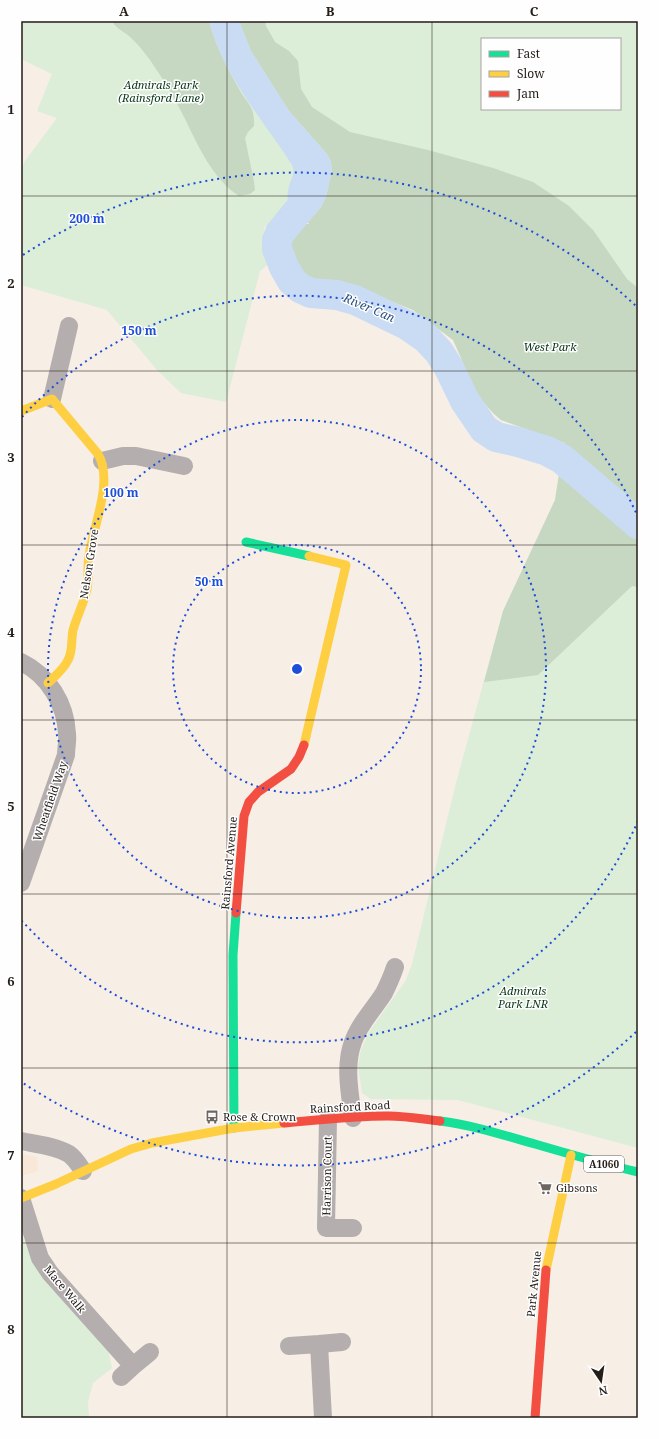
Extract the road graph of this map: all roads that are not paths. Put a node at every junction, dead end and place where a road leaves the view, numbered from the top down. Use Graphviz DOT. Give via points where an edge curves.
graph roads {
  1 [pos="69,326"];
  2 [pos="52,399"];
  3 [pos="21,411"];
  4 [pos="102,461"];
  5 [pos="184,466"];
  6 [pos="246,542"];
  7 [pos="21,662"];
  8 [pos="48,683"];
  9 [pos="21,883"];
  10 [pos="395,967"];
  11 [pos="353,1118"];
  12 [pos="328,1120"];
  13 [pos="234,1128"];
  14 [pos="21,1141"];
  15 [pos="571,1155"];
  16 [pos="83,1171"];
  17 [pos="638,1172"];
  18 [pos="21,1198"];
  19 [pos="353,1228"];
  20 [pos="342,1342"];
  21 [pos="319,1344"];
  22 [pos="289,1346"];
  23 [pos="150,1352"];
  24 [pos="323,1418"];
  25 [pos="535,1418"];
  1 -- 2 [label="street"];
  2 -- 3 [label="street"];
  2 -- 4 [label="street"];
  4 -- 5 [label="street" via="122,456 136,456"];
  4 -- 8 [label="street, Nelson Grove" via="103,490 90,549 87,589 73,632 68,660"];
  6 -- 13 [label="street, Rainsford Avenue" via="346,565 305,743 291,769 258,792 249,802 244,816 233,955"];
  7 -- 8 [label="street, Wheatfield Way" via="38,672"];
  8 -- 9 [label="street, Wheatfield Way" via="63,712 67,733 66,755"];
  10 -- 11 [label="street" via="383,994 359,1029 349,1055 348,1073"];
  11 -- 12 [label="street, Rainsford Road / A1060"];
  11 -- 15 [label="street, Rainsford Road / A1060" via="410,1117 455,1123"];
  12 -- 13 [label="street, Rainsford Road / A1060"];
  12 -- 19 [label="street, Harrison Court" via="326,1228"];
  13 -- 16 [label="street, Rainsford Road / A1060" via="164,1140 131,1149"];
  14 -- 16 [label="street" via="60,1150 70,1155"];
  15 -- 17 [label="street, Rainsford Road / A1060"];
  15 -- 25 [label="street, Park Avenue" via="546,1265"];
  16 -- 18 [label="street, Rainsford Road / A1060"];
  18 -- 23 [label="street, Mace Walk" via="40,1258 127,1372"];
  20 -- 21 [label="street"];
  21 -- 22 [label="street"];
  21 -- 24 [label="street"];
}
